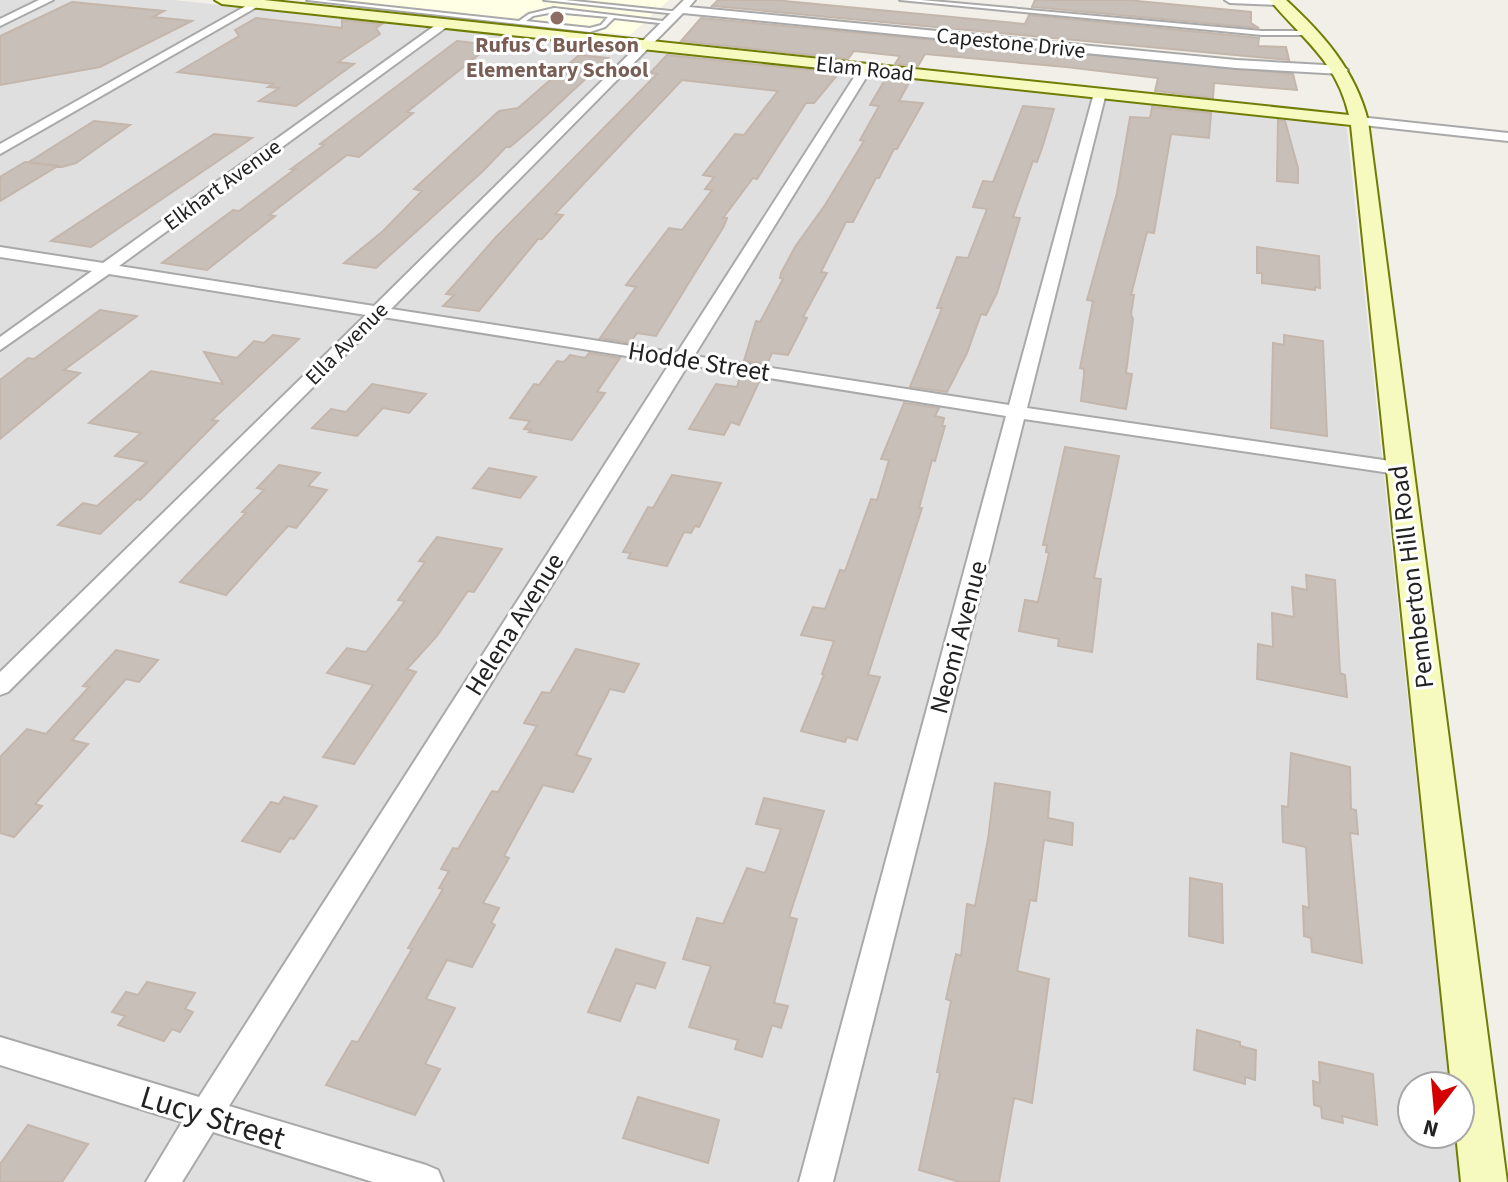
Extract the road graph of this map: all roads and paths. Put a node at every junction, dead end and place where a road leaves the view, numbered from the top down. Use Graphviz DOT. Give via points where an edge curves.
graph roads {
  1 [pos="48,0"];
  2 [pos="222,0"];
  3 [pos="310,0"];
  4 [pos="547,0"];
  5 [pos="903,0"];
  6 [pos="1230,0"];
  7 [pos="1278,1"];
  8 [pos="268,3"];
  9 [pos="679,11"];
  10 [pos="613,16"];
  11 [pos="0,23"];
  12 [pos="444,24"];
  13 [pos="516,27"];
  14 [pos="1313,33"];
  15 [pos="647,45"];
  16 [pos="866,68"];
  17 [pos="1342,70"];
  18 [pos="1100,93"];
  19 [pos="1359,121"];
  20 [pos="1508,137"];
  21 [pos="0,150"];
  22 [pos="0,252"];
  23 [pos="105,268"];
  24 [pos="378,311"];
  25 [pos="0,345"];
  26 [pos="681,358"];
  27 [pos="1017,412"];
  28 [pos="1397,468"];
  29 [pos="0,686"];
  30 [pos="0,1051"];
  31 [pos="205,1115"];
  32 [pos="163,1182"];
  33 [pos="426,1182"];
  34 [pos="816,1182"];
  35 [pos="1484,1182"];
  1 -- 11 [label="street"];
  2 -- 8 [label="street, Elam Road"];
  3 -- 13 [label="lane"];
  4 -- 9 [label="lane"];
  5 -- 14 [label="lane" via="1262,33"];
  6 -- 7 [label="street"];
  7 -- 14 [label="street, Pemberton Hill Road"];
  8 -- 12 [label="street, Elam Road"];
  8 -- 21 [label="street"];
  9 -- 10 [label="lane"];
  9 -- 15 [label="street, Ella Avenue"];
  9 -- 17 [label="street, Capestone Drive"];
  10 -- 13 [label="lane" via="590,30"];
  10 -- 13 [label="lane" via="554,10 531,15"];
  12 -- 13 [label="street, Elam Road"];
  12 -- 23 [label="street, Elkhart Avenue"];
  13 -- 15 [label="street, Elam Road"];
  14 -- 17 [label="street, Pemberton Hill Road"];
  15 -- 16 [label="street, Elam Road"];
  15 -- 24 [label="street, Ella Avenue"];
  16 -- 18 [label="street, Elam Road"];
  16 -- 26 [label="street, Helena Avenue"];
  17 -- 19 [label="street, Pemberton Hill Road"];
  18 -- 19 [label="street, Elam Road"];
  18 -- 27 [label="street, Neomi Avenue"];
  19 -- 20 [label="street, Elam Road"];
  19 -- 28 [label="street, Pemberton Hill Road"];
  22 -- 23 [label="street, Hodde Street"];
  23 -- 24 [label="street, Hodde Street"];
  23 -- 25 [label="street, Elkhart Avenue"];
  24 -- 26 [label="street, Hodde Street"];
  24 -- 29 [label="street, Ella Avenue"];
  26 -- 27 [label="street, Hodde Street"];
  26 -- 31 [label="street, Helena Avenue"];
  27 -- 28 [label="street, Hodde Street"];
  27 -- 34 [label="street, Neomi Avenue"];
  28 -- 35 [label="street, Pemberton Hill Road"];
  30 -- 31 [label="street, Lucy Street"];
  31 -- 32 [label="street, Helena Avenue"];
  31 -- 33 [label="street, Lucy Street"];
}
